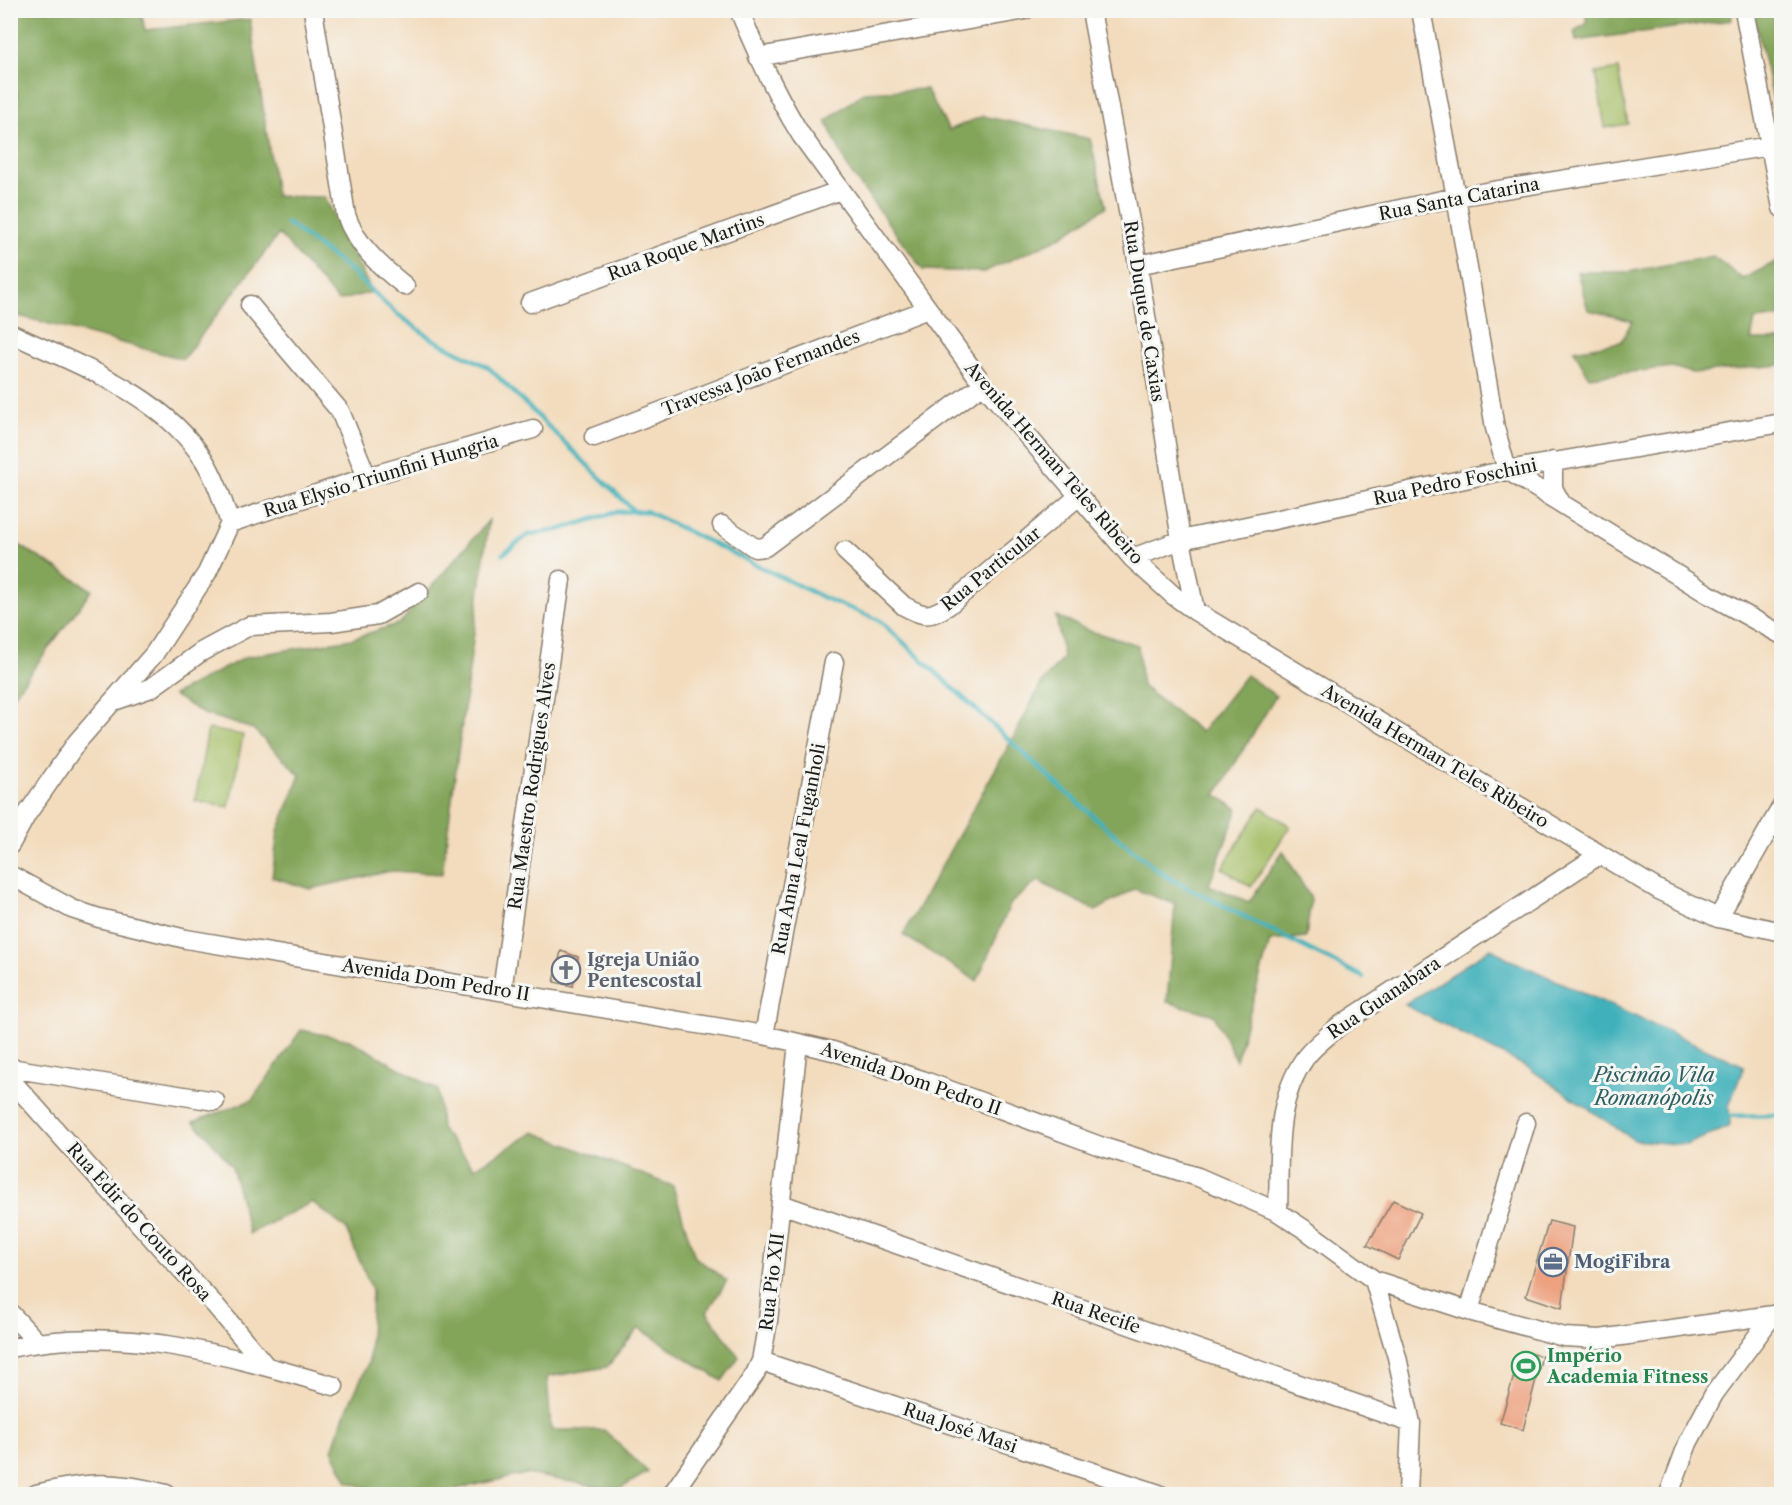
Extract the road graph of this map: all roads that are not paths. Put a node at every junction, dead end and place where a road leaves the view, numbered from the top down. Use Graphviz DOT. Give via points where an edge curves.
graph roads {
  1 [pos="313,10"];
  2 [pos="740,10"];
  3 [pos="1025,10"];
  4 [pos="1091,10"];
  5 [pos="1421,10"];
  6 [pos="1744,10"];
  7 [pos="758,57"];
  8 [pos="1775,145"];
  9 [pos="841,190"];
  10 [pos="1456,197"];
  11 [pos="1782,208"];
  12 [pos="1138,265"];
  13 [pos="405,286"];
  14 [pos="530,303"];
  15 [pos="250,305"];
  16 [pos="928,309"];
  17 [pos="10,333"];
  18 [pos="983,384"];
  19 [pos="1782,423"];
  20 [pos="532,429"];
  21 [pos="594,437"];
  22 [pos="1553,462"];
  23 [pos="1507,470"];
  24 [pos="367,477"];
  25 [pos="1079,496"];
  26 [pos="1561,503"];
  27 [pos="230,523"];
  28 [pos="722,525"];
  29 [pos="1182,540"];
  30 [pos="845,551"];
  31 [pos="1132,558"];
  32 [pos="561,580"];
  33 [pos="419,592"];
  34 [pos="1195,611"];
  35 [pos="1782,635"];
  36 [pos="834,662"];
  37 [pos="112,702"];
  38 [pos="1782,806"];
  39 [pos="10,845"];
  40 [pos="1599,855"];
  41 [pos="10,875"];
  42 [pos="1718,918"];
  43 [pos="1782,932"];
  44 [pos="502,991"];
  45 [pos="764,1035"];
  46 [pos="798,1043"];
  47 [pos="10,1068"];
  48 [pos="10,1079"];
  49 [pos="215,1101"];
  50 [pos="1526,1123"];
  51 [pos="781,1204"];
  52 [pos="1278,1212"];
  53 [pos="1374,1280"];
  54 [pos="1469,1311"];
  55 [pos="10,1313"];
  56 [pos="1777,1314"];
  57 [pos="37,1342"];
  58 [pos="10,1348"];
  59 [pos="761,1361"];
  60 [pos="266,1366"];
  61 [pos="334,1386"];
  62 [pos="1411,1423"];
  63 [pos="677,1492"];
  64 [pos="36,1494"];
  65 [pos="166,1494"];
  66 [pos="1160,1494"];
  67 [pos="1408,1494"];
  68 [pos="1669,1494"];
  1 -- 13 [label="street" via="348,223 375,260"];
  2 -- 7 [label="street, Avenida Herman Teles Ribeiro"];
  3 -- 7 [label="street"];
  4 -- 12 [label="street, Rua Duque de Caxias"];
  5 -- 10 [label="street"];
  6 -- 8 [label="street"];
  7 -- 9 [label="street, Avenida Herman Teles Ribeiro" via="779,100"];
  8 -- 10 [label="street, Rua Santa Catarina"];
  8 -- 11 [label="street"];
  9 -- 14 [label="street, Rua Roque Martins"];
  9 -- 16 [label="street, Avenida Herman Teles Ribeiro"];
  10 -- 12 [label="street, Rua Santa Catarina"];
  10 -- 23 [label="street" via="1495,428"];
  12 -- 29 [label="street, Rua Duque de Caxias"];
  15 -- 24 [label="street" via="340,411"];
  16 -- 18 [label="street, Avenida Herman Teles Ribeiro"];
  16 -- 21 [label="street, Travessa João Fernandes"];
  17 -- 27 [label="street" via="129,390 160,411 183,432 204,460"];
  18 -- 25 [label="street, Avenida Herman Teles Ribeiro"];
  18 -- 28 [label="street" via="765,547 755,548"];
  19 -- 22 [label="street, Rua Pedro Foschini"];
  20 -- 24 [label="street, Rua Elysio Triunfini Hungria"];
  22 -- 23 [label="street, Rua Pedro Foschini"];
  22 -- 26 [label="street" via="1553,488"];
  23 -- 26 [label="street"];
  23 -- 29 [label="street, Rua Pedro Foschini"];
  24 -- 27 [label="street, Rua Elysio Triunfini Hungria"];
  25 -- 30 [label="street, Rua Particular" via="934,615 916,613 904,606"];
  25 -- 31 [label="street, Avenida Herman Teles Ribeiro"];
  26 -- 35 [label="street"];
  27 -- 37 [label="street" via="189,602 154,654"];
  29 -- 31 [label="street, Rua Pedro Foschini"];
  29 -- 34 [label="street, Rua Duque de Caxias"];
  31 -- 34 [label="street, Avenida Herman Teles Ribeiro"];
  32 -- 44 [label="street, Rua Maestro Rodrigues Alves"];
  33 -- 37 [label="street" via="378,615 249,626 201,652 151,688"];
  34 -- 40 [label="street, Avenida Herman Teles Ribeiro"];
  36 -- 45 [label="street, Rua Anna Leal Fuganholi"];
  37 -- 39 [label="street" via="77,742"];
  38 -- 42 [label="street"];
  40 -- 42 [label="street, Avenida Herman Teles Ribeiro"];
  40 -- 52 [label="street, Rua Guanabara" via="1339,1026 1306,1058 1293,1081 1281,1119"];
  41 -- 44 [label="street, Avenida Dom Pedro II" via="72,909 186,939"];
  42 -- 43 [label="street, Avenida Herman Teles Ribeiro"];
  44 -- 45 [label="street, Avenida Dom Pedro II"];
  45 -- 46 [label="street, Avenida Dom Pedro II"];
  46 -- 51 [label="street, Rua Pio XII"];
  46 -- 52 [label="street, Avenida Dom Pedro II" via="922,1080 1100,1146 1198,1177"];
  47 -- 49 [label="street"];
  48 -- 60 [label="street, Rua Edir do Couto Rosa"];
  50 -- 54 [label="street"];
  51 -- 59 [label="street, Rua Pio XII"];
  51 -- 62 [label="street, Rua Recife"];
  52 -- 53 [label="street, Avenida Dom Pedro II"];
  53 -- 54 [label="street, Avenida Dom Pedro II"];
  53 -- 62 [label="street"];
  54 -- 56 [label="street, Avenida Dom Pedro II" via="1564,1337 1600,1339"];
  55 -- 57 [label="street"];
  56 -- 68 [label="street" via="1714,1394 1688,1443"];
  57 -- 58 [label="street"];
  57 -- 60 [label="street" via="97,1338 157,1343"];
  59 -- 63 [label="street, Rua Pio XII"];
  59 -- 66 [label="street, Rua José Masi"];
  60 -- 61 [label="street"];
  62 -- 67 [label="street"];
  64 -- 65 [label="street" via="73,1485 105,1484"];
}
